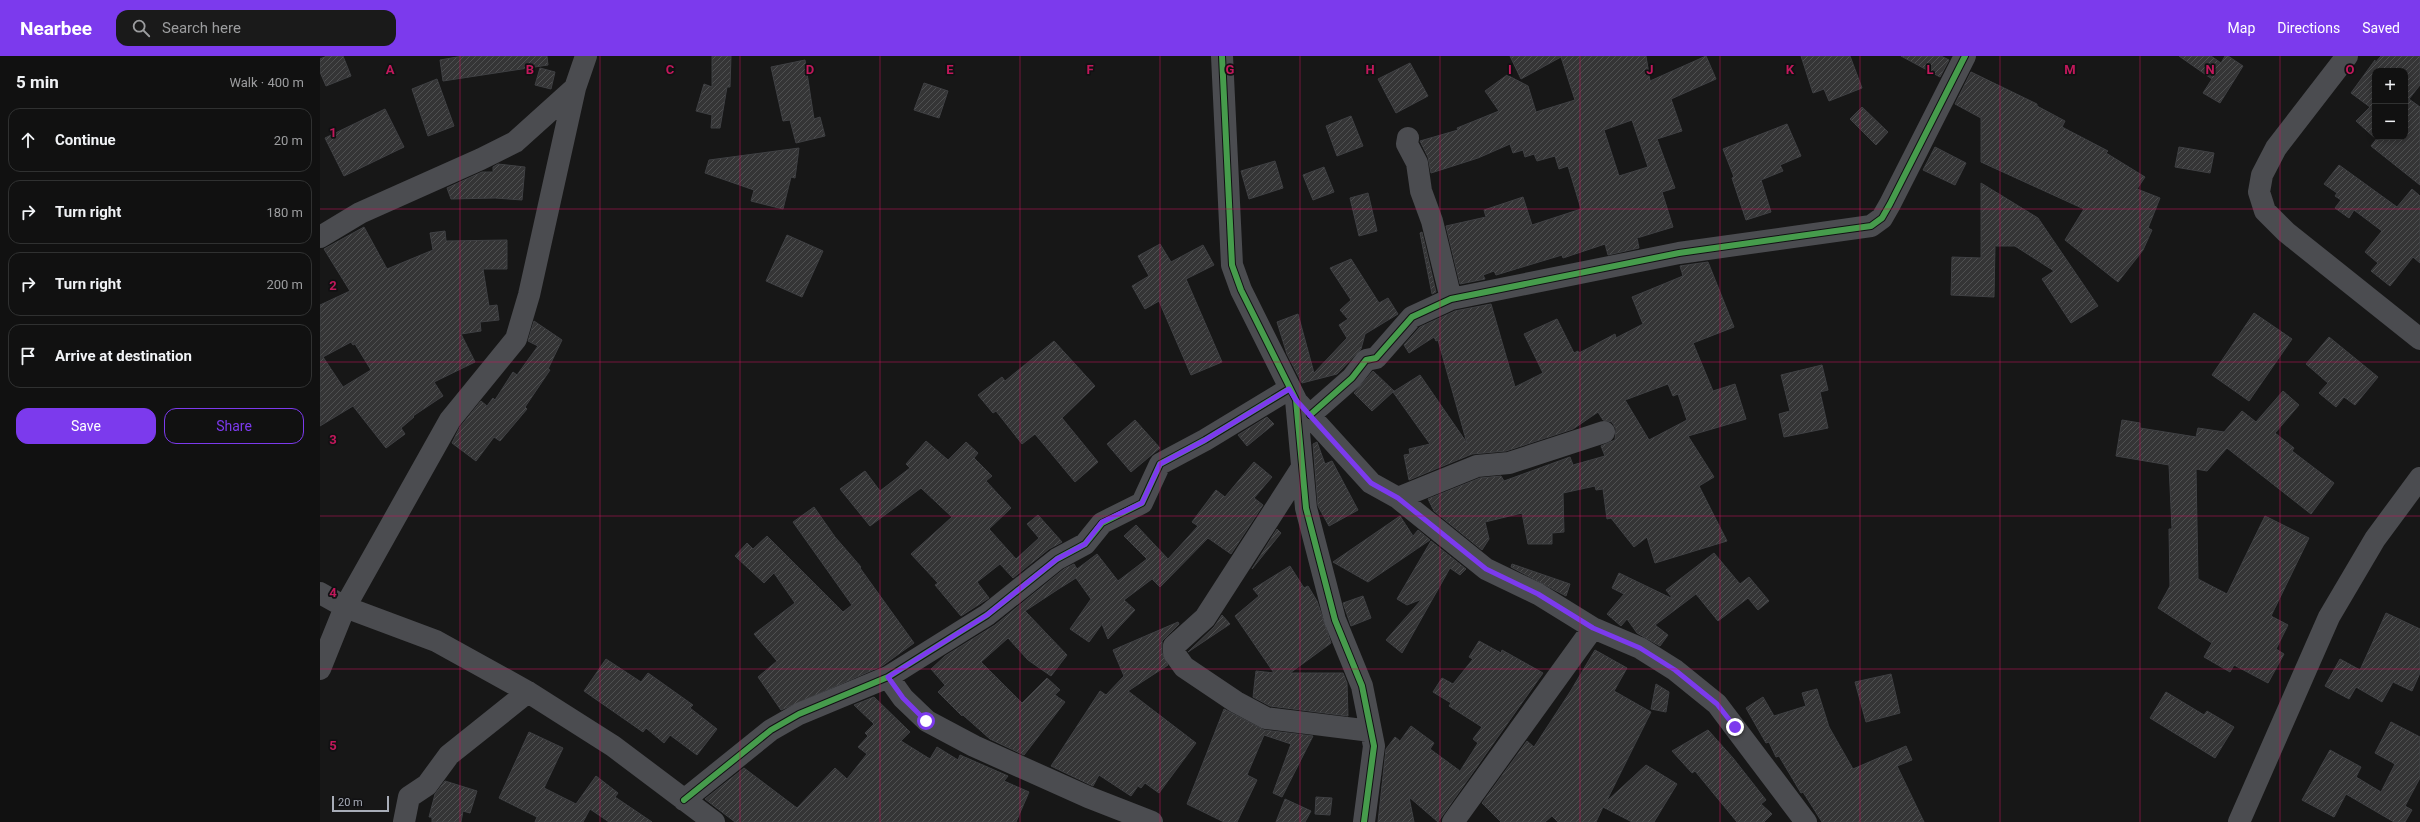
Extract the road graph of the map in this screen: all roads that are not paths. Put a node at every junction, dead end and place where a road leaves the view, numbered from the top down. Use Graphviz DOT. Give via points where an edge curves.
graph roads {
  1 [pos="586,56"];
  2 [pos="1222,56"];
  3 [pos="1965,56"];
  4 [pos="2347,56"];
  5 [pos="575,88"];
  6 [pos="1408,138"];
  7 [pos="320,237"];
  8 [pos="1451,299"];
  9 [pos="2420,339"];
  10 [pos="1298,401"];
  11 [pos="1604,432"];
  12 [pos="1301,469"];
  13 [pos="2420,478"];
  14 [pos="1398,498"];
  15 [pos="320,593"];
  16 [pos="344,607"];
  17 [pos="1593,628"];
  18 [pos="320,669"];
  19 [pos="888,677"];
  20 [pos="528,692"];
  21 [pos="1371,732"];
  22 [pos="684,800"];
  23 [pos="1458,820"];
  24 [pos="404,822"];
  25 [pos="714,822"];
  26 [pos="1152,822"];
  27 [pos="1364,822"];
  28 [pos="1806,822"];
  29 [pos="2239,822"];
  1 -- 5 [label="street"];
  2 -- 10 [label="street" via="1232,265 1241,290"];
  3 -- 8 [label="street" via="1890,204 1882,218 1871,226 1679,253"];
  4 -- 9 [label="street" via="2276,148 2262,175 2259,192 2265,211 2286,232"];
  5 -- 7 [label="street" via="515,142 360,213"];
  5 -- 16 [label="street" via="529,295 516,340 450,420"];
  6 -- 8 [label="street" via="1407,144 1417,163 1421,191 1432,221"];
  8 -- 10 [label="street" via="1412,317 1376,358 1366,360 1352,378"];
  10 -- 12 [label="street"];
  10 -- 14 [label="street" via="1371,483"];
  10 -- 19 [label="street" via="1205,440 1160,464 1142,503 1102,522 1085,544 1057,559 987,615"];
  11 -- 14 [label="street" via="1509,463 1477,466"];
  12 -- 21 [label="street" via="1306,508 1334,613 1362,686"];
  12 -- 21 [label="street" via="1205,618 1174,646 1174,653 1184,667 1236,702 1266,718"];
  13 -- 29 [label="street" via="2375,539 2329,617"];
  14 -- 17 [label="street" via="1486,569 1538,594"];
  15 -- 16 [label="street"];
  16 -- 18 [label="street"];
  16 -- 20 [label="street" via="436,641"];
  17 -- 23 [label="street"];
  17 -- 28 [label="street" via="1640,648 1675,670 1717,704"];
  19 -- 22 [label="street" via="799,714 771,730"];
  19 -- 26 [label="street" via="903,698 926,721 974,746 1081,794"];
  20 -- 22 [label="street" via="613,746"];
  20 -- 24 [label="street" via="449,755 426,785 409,796"];
  21 -- 27 [label="street" via="1374,746"];
  22 -- 25 [label="street"];
}
